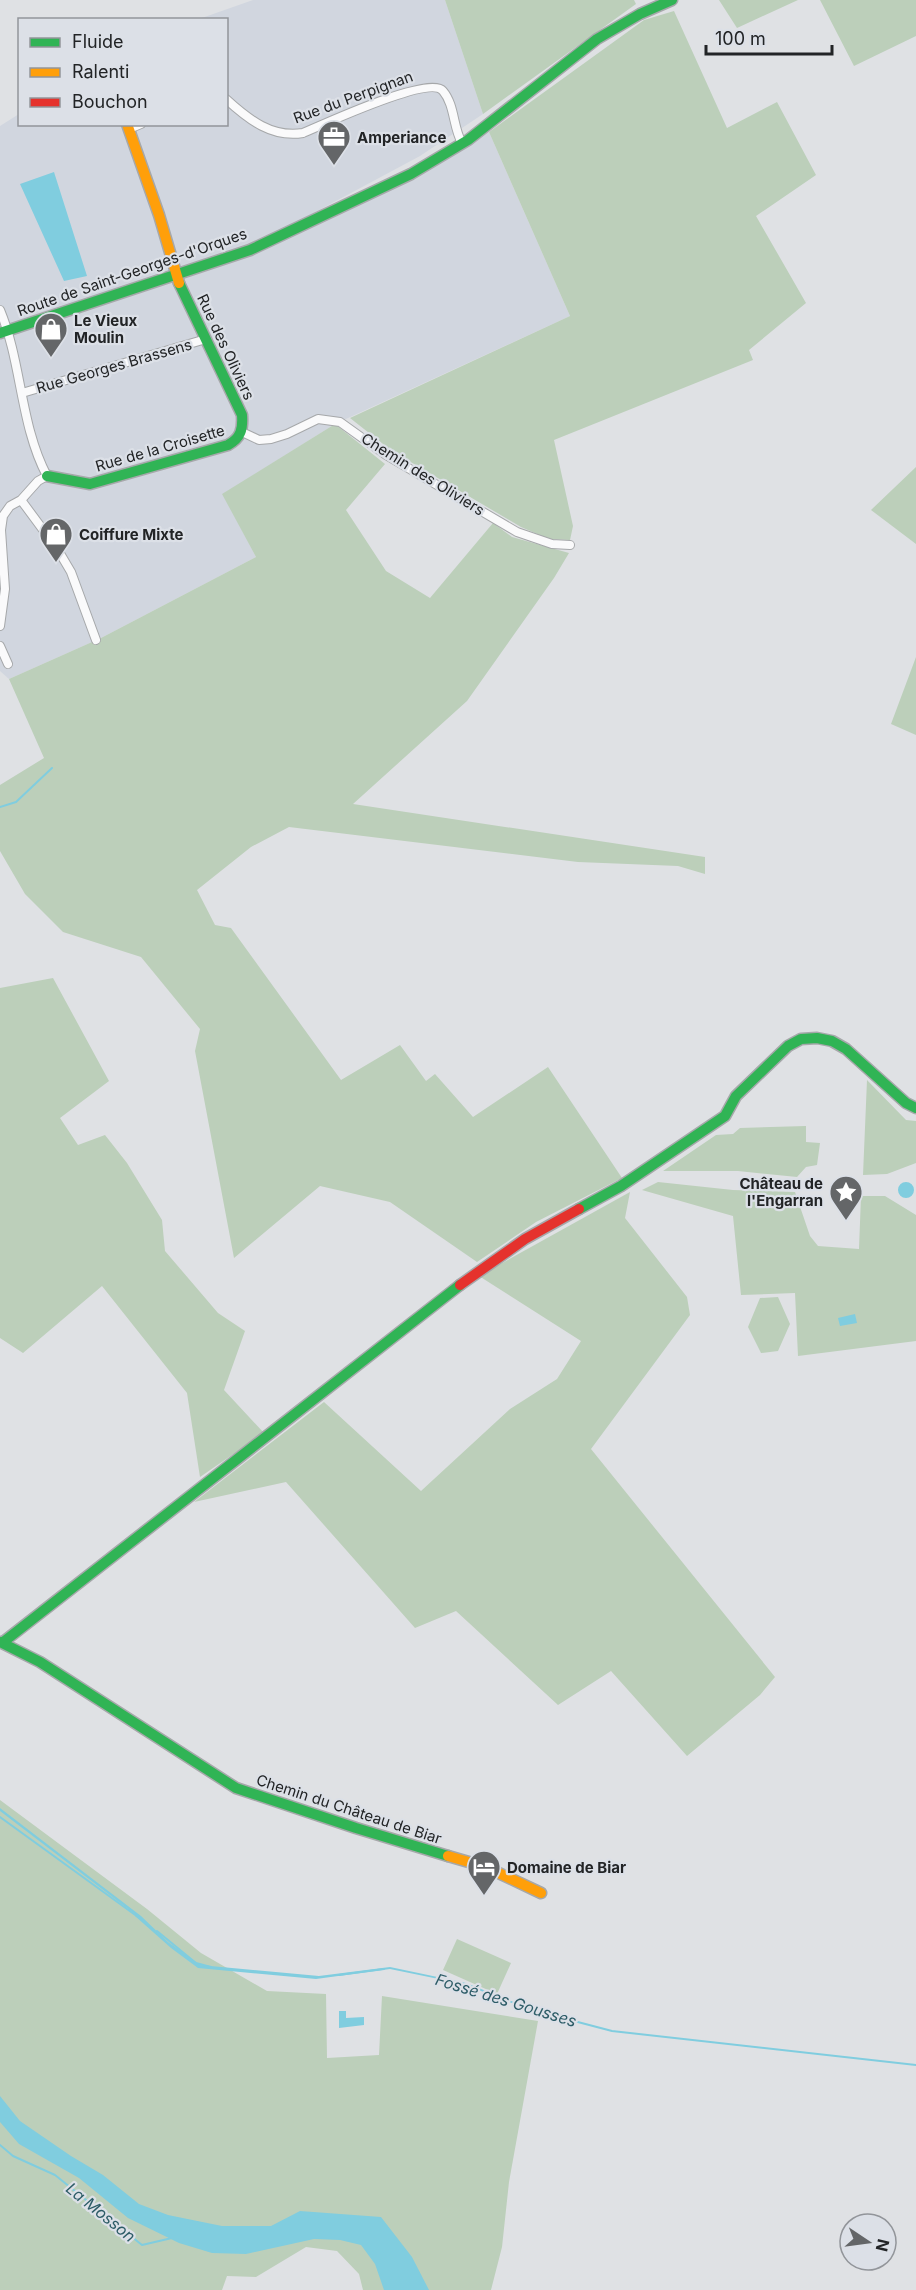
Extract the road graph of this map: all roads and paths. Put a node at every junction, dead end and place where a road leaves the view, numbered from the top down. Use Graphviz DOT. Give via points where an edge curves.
graph roads {
  1 [pos="672,0"];
  2 [pos="228,101"];
  3 [pos="128,127"];
  4 [pos="462,143"];
  5 [pos="177,275"];
  6 [pos="0,310"];
  7 [pos="4,331"];
  8 [pos="206,339"];
  9 [pos="22,393"];
  10 [pos="242,432"];
  11 [pos="47,476"];
  12 [pos="21,500"];
  13 [pos="570,544"];
  14 [pos="0,626"];
  15 [pos="96,640"];
  16 [pos="0,646"];
  17 [pos="8,664"];
  18 [pos="916,1108"];
  19 [pos="1,1643"];
  20 [pos="541,1893"];
  1 -- 4 [label="street, Route de Saint-Georges-d'Orques" via="597,39"];
  2 -- 4 [label="street, Rue du Perpignan" via="269,130 292,135 409,91 436,87 448,99"];
  3 -- 5 [label="street"];
  4 -- 5 [label="street, Route de Saint-Georges-d'Orques" via="411,174 270,240"];
  5 -- 7 [label="street, Route de Saint-Georges-d'Orques"];
  5 -- 8 [label="street, Rue des Oliviers"];
  6 -- 7 [label="street"];
  7 -- 9 [label="street"];
  8 -- 9 [label="street, Rue Georges Brassens"];
  8 -- 10 [label="street, Rue des Oliviers" via="242,415"];
  9 -- 11 [label="street"];
  10 -- 11 [label="street, Rue de la Croisette" via="228,445 90,484"];
  10 -- 13 [label="street, Chemin des Oliviers" via="259,440 271,439 318,419 340,422 386,455 517,532 552,544"];
  11 -- 12 [label="street"];
  12 -- 14 [label="street" via="3,516 5,589"];
  12 -- 15 [label="street" via="66,564"];
  16 -- 17 [label="street"];
  18 -- 19 [label="street" via="832,1041 801,1039 788,1046 736,1096 725,1116 621,1186 541,1229 479,1270"];
  19 -- 20 [label="street, Chemin du Château de Biar" via="40,1662 236,1788 486,1867"];
}
